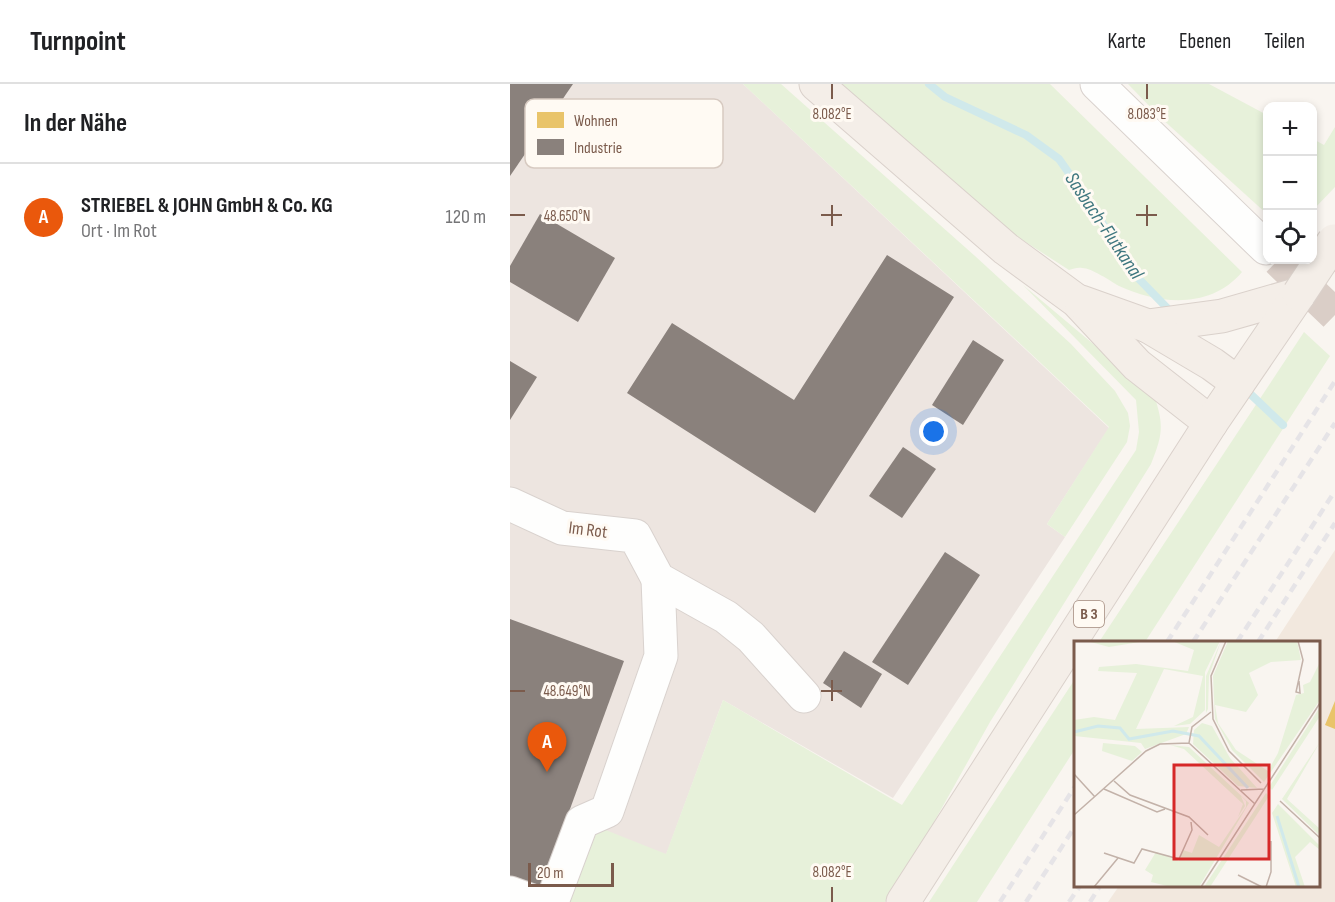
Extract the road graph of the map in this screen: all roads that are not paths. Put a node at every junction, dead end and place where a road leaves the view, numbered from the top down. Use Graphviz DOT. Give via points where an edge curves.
graph roads {
  1 [pos="816,84"];
  2 [pos="1097,84"];
  3 [pos="1335,240"];
  4 [pos="1263,245"];
  5 [pos="1299,294"];
  6 [pos="1077,301"];
  7 [pos="1155,325"];
  8 [pos="1238,383"];
  9 [pos="1211,423"];
  10 [pos="510,504"];
  11 [pos="658,579"];
  12 [pos="804,696"];
  13 [pos="510,893"];
  14 [pos="535,902"];
  15 [pos="552,902"];
  16 [pos="903,902"];
  1 -- 6 [label="main road" via="1006,249"];
  2 -- 4 [label="street"];
  3 -- 5 [label="main road, B 3, bridge"];
  5 -- 7 [label="main road" via="1222,316"];
  5 -- 8 [label="main road, B 3"];
  6 -- 7 [label="main road"];
  6 -- 9 [label="main road" via="1137,365"];
  7 -- 8 [label="main road"];
  8 -- 9 [label="main road, B 3"];
  9 -- 16 [label="main road, B 3"];
  10 -- 11 [label="street, Im Rot" via="562,528 635,536"];
  11 -- 12 [label="street" via="726,617 751,637"];
  11 -- 15 [label="street" via="661,656 607,811 582,822"];
  13 -- 14 [label="street"];
}
